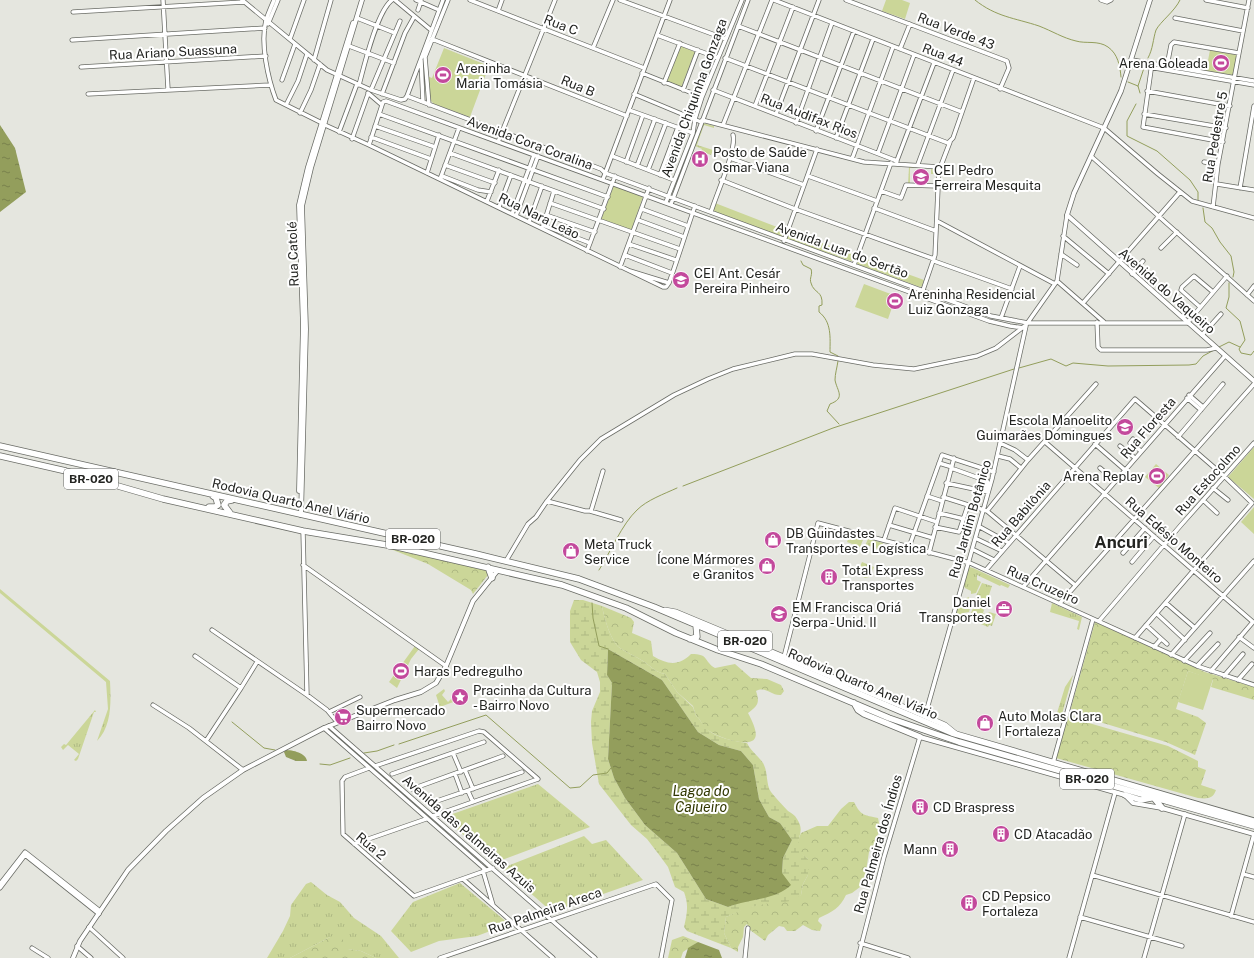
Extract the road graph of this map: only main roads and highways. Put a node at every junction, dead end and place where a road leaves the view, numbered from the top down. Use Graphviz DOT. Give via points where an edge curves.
graph roads {
  1 [pos="0,446"];
  2 [pos="21,451"];
  3 [pos="0,456"];
  4 [pos="18,460"];
  5 [pos="211,495"];
  6 [pos="232,500"];
  7 [pos="196,506"];
  8 [pos="233,515"];
  9 [pos="476,554"];
  10 [pos="473,564"];
  11 [pos="488,567"];
  12 [pos="535,568"];
  13 [pos="531,577"];
  14 [pos="492,578"];
  15 [pos="654,608"];
  16 [pos="696,625"];
  17 [pos="688,638"];
  18 [pos="835,678"];
  19 [pos="854,692"];
  20 [pos="854,702"];
  21 [pos="924,719"];
  22 [pos="921,730"];
  23 [pos="920,737"];
  24 [pos="1125,796"];
  25 [pos="1153,798"];
  26 [pos="1162,808"];
  27 [pos="1254,821"];
  28 [pos="1254,826"];
  1 -- 2 [label="highway, Rodovia Quarto Anel Viário / BR-020"];
  2 -- 4 [label="highway"];
  2 -- 5 [label="highway, Rodovia Quarto Anel Viário / BR-020"];
  3 -- 4 [label="highway, Rodovia Quarto Anel Viário / BR-020"];
  4 -- 7 [label="highway, Rodovia Quarto Anel Viário / BR-020"];
  5 -- 6 [label="highway, Rodovia Quarto Anel Viário / BR-020"];
  5 -- 7 [label="highway" via="217,500 216,507"];
  6 -- 8 [label="highway" via="227,501 224,506"];
  6 -- 9 [label="highway, Rodovia Quarto Anel Viário / BR-020"];
  7 -- 8 [label="highway, Rodovia Quarto Anel Viário / BR-020"];
  8 -- 10 [label="highway, Rodovia Quarto Anel Viário / BR-020"];
  9 -- 10 [label="highway"];
  9 -- 12 [label="highway, Rodovia Quarto Anel Viário / BR-020"];
  10 -- 11 [label="highway, Rodovia Quarto Anel Viário / BR-020"];
  11 -- 13 [label="highway, Rodovia Quarto Anel Viário / BR-020"];
  11 -- 14 [label="highway"];
  12 -- 13 [label="highway"];
  12 -- 15 [label="highway, Rodovia Quarto Anel Viário / BR-020" via="579,579"];
  13 -- 17 [label="highway, Rodovia Quarto Anel Viário / BR-020" via="607,600"];
  15 -- 16 [label="highway, Rodovia Quarto Anel Viário / BR-020"];
  15 -- 18 [label="main road, BR-020" via="676,612"];
  16 -- 17 [label="highway" via="698,637"];
  16 -- 19 [label="highway, Rodovia Quarto Anel Viário / BR-020"];
  17 -- 20 [label="highway, Rodovia Quarto Anel Viário / BR-020" via="761,664"];
  18 -- 19 [label="highway"];
  18 -- 21 [label="main road, BR-020"];
  19 -- 21 [label="highway, Rodovia Quarto Anel Viário / BR-020"];
  20 -- 22 [label="highway, Rodovia Quarto Anel Viário / BR-020"];
  20 -- 23 [label="highway" via="858,710 864,714"];
  21 -- 22 [label="highway"];
  21 -- 27 [label="highway, Rodovia Quarto Anel Viário / BR-020" via="957,735"];
  22 -- 25 [label="highway, Rodovia Quarto Anel Viário / BR-020"];
  24 -- 25 [label="highway" via="1141,800"];
  25 -- 26 [label="highway"];
  25 -- 28 [label="highway, Rodovia Quarto Anel Viário / BR-020"];
}
